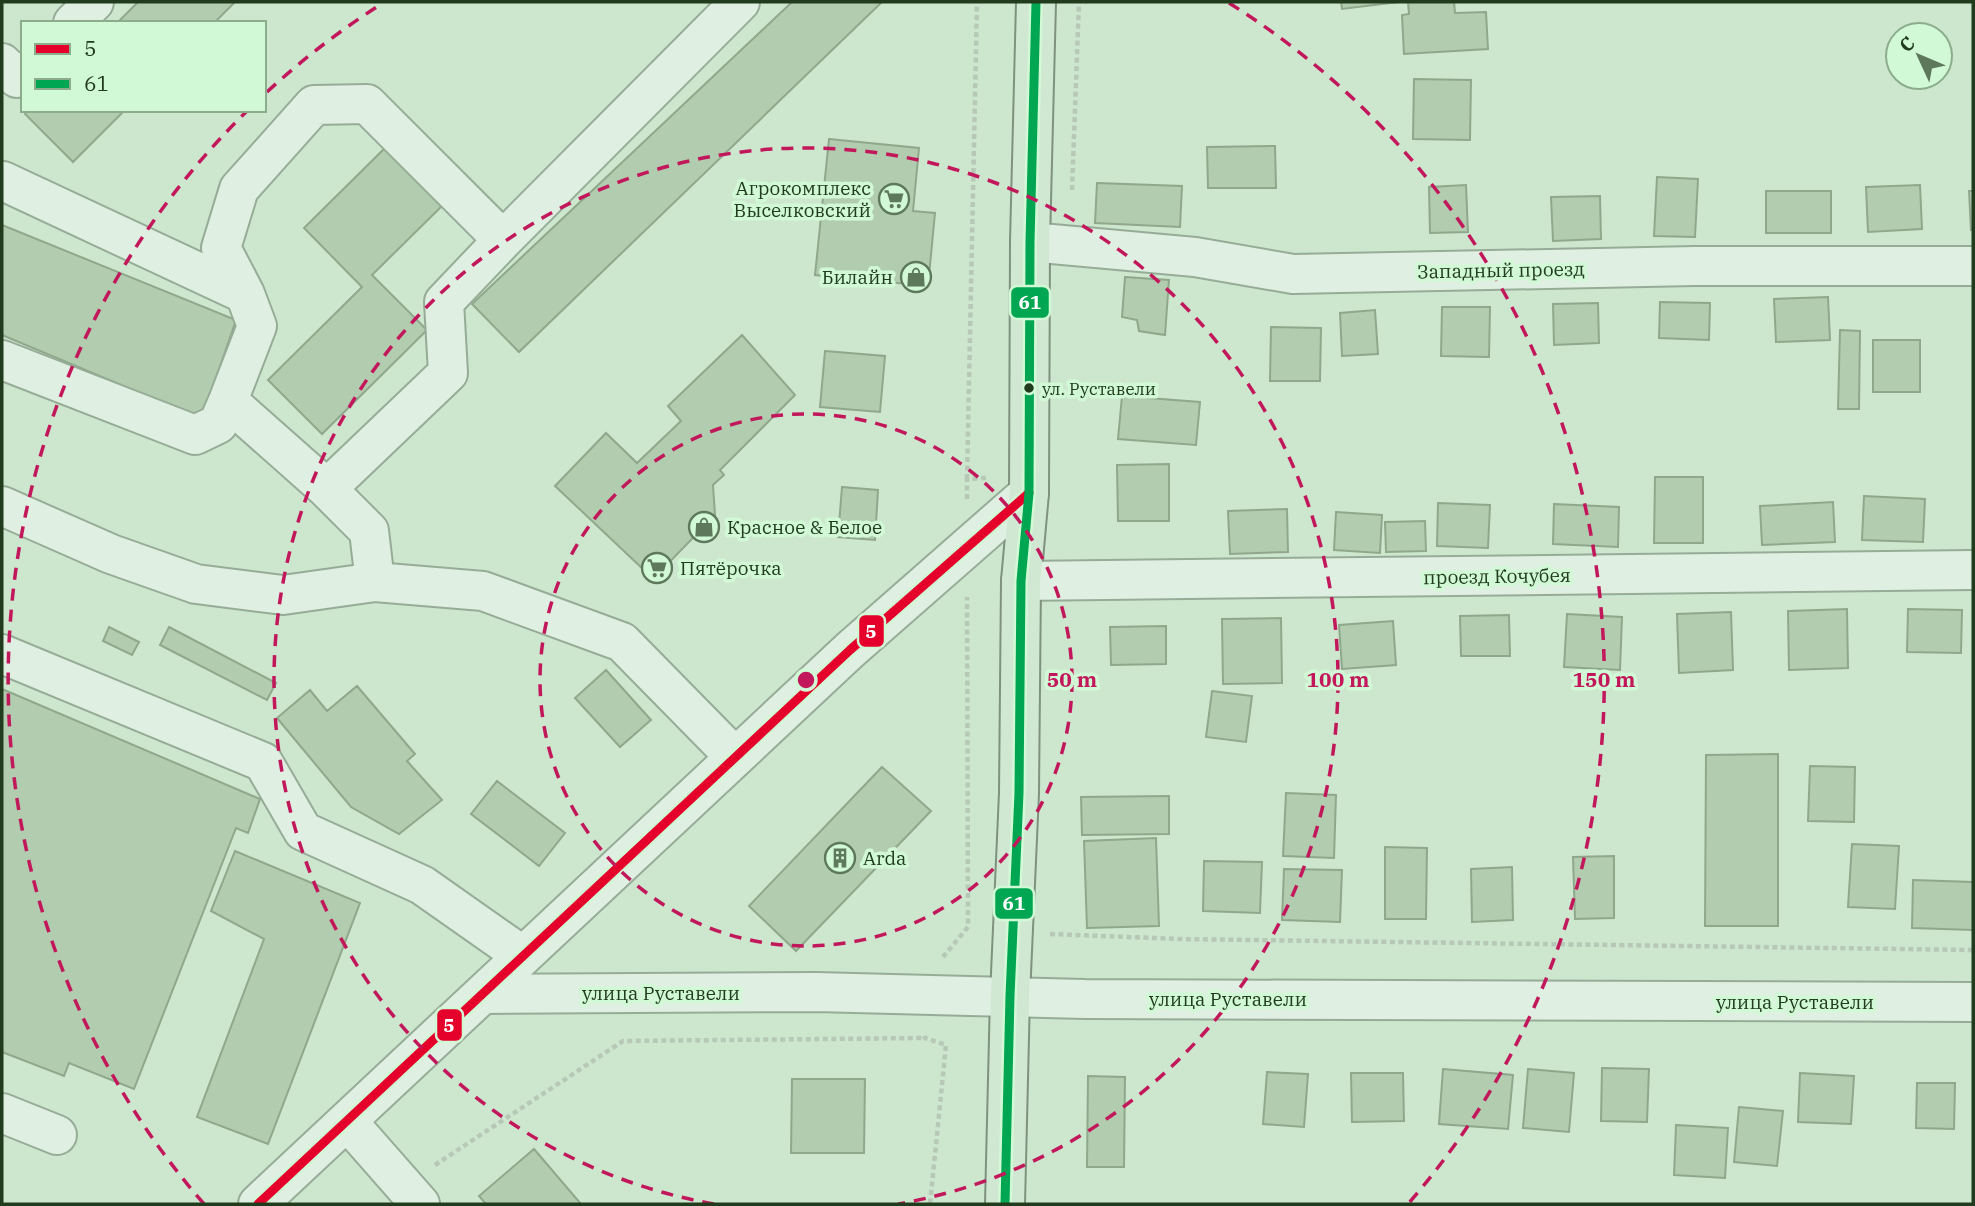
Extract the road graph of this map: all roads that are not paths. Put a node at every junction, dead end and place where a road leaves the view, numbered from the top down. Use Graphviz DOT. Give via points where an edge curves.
graph roads {
  1 [pos="94,2"];
  2 [pos="740,2"];
  3 [pos="1036,2"];
  4 [pos="75,21"];
  5 [pos="2,63"];
  6 [pos="21,74"];
  7 [pos="3,181"];
  8 [pos="503,240"];
  9 [pos="1030,242"];
  10 [pos="1973,267"];
  11 [pos="246,295"];
  12 [pos="2,360"];
  13 [pos="228,401"];
  14 [pos="325,487"];
  15 [pos="1029,492"];
  16 [pos="2,506"];
  17 [pos="1973,570"];
  18 [pos="1021,581"];
  19 [pos="376,582"];
  20 [pos="2,654"];
  21 [pos="735,757"];
  22 [pos="523,956"];
  23 [pos="483,994"];
  24 [pos="1010,996"];
  25 [pos="1973,1002"];
  26 [pos="2,1113"];
  27 [pos="347,1121"];
  28 [pos="57,1135"];
  29 [pos="412,1195"];
  30 [pos="258,1204"];
  31 [pos="1005,1204"];
  1 -- 4 [label="street"];
  2 -- 8 [label="street"];
  3 -- 9 [label="main road"];
  5 -- 6 [label="street" via="17,78"];
  7 -- 11 [label="street"];
  8 -- 11 [label="street" via="367,104 314,105 239,189 221,247"];
  8 -- 14 [label="street" via="444,302 448,373"];
  9 -- 10 [label="street, Западный проезд" via="1195,257 1293,274 1695,266"];
  9 -- 15 [label="main road"];
  11 -- 13 [label="street" via="257,326"];
  12 -- 13 [label="street" via="195,435 218,424"];
  13 -- 14 [label="street"];
  14 -- 19 [label="street" via="369,530"];
  15 -- 18 [label="main road"];
  15 -- 21 [label="street"];
  16 -- 19 [label="street" via="111,554 196,583 283,596"];
  17 -- 18 [label="street, проезд Кочубея"];
  18 -- 24 [label="main road" via="1020,793"];
  19 -- 21 [label="street" via="483,591 622,642"];
  20 -- 22 [label="street" via="263,762 303,831 422,885"];
  21 -- 22 [label="street"];
  22 -- 23 [label="street"];
  23 -- 24 [label="street, улица Руставели"];
  23 -- 27 [label="street"];
  24 -- 25 [label="street, улица Руставели"];
  24 -- 31 [label="main road"];
  26 -- 28 [label="street"];
  27 -- 29 [label="street"];
  27 -- 30 [label="street"];
}
